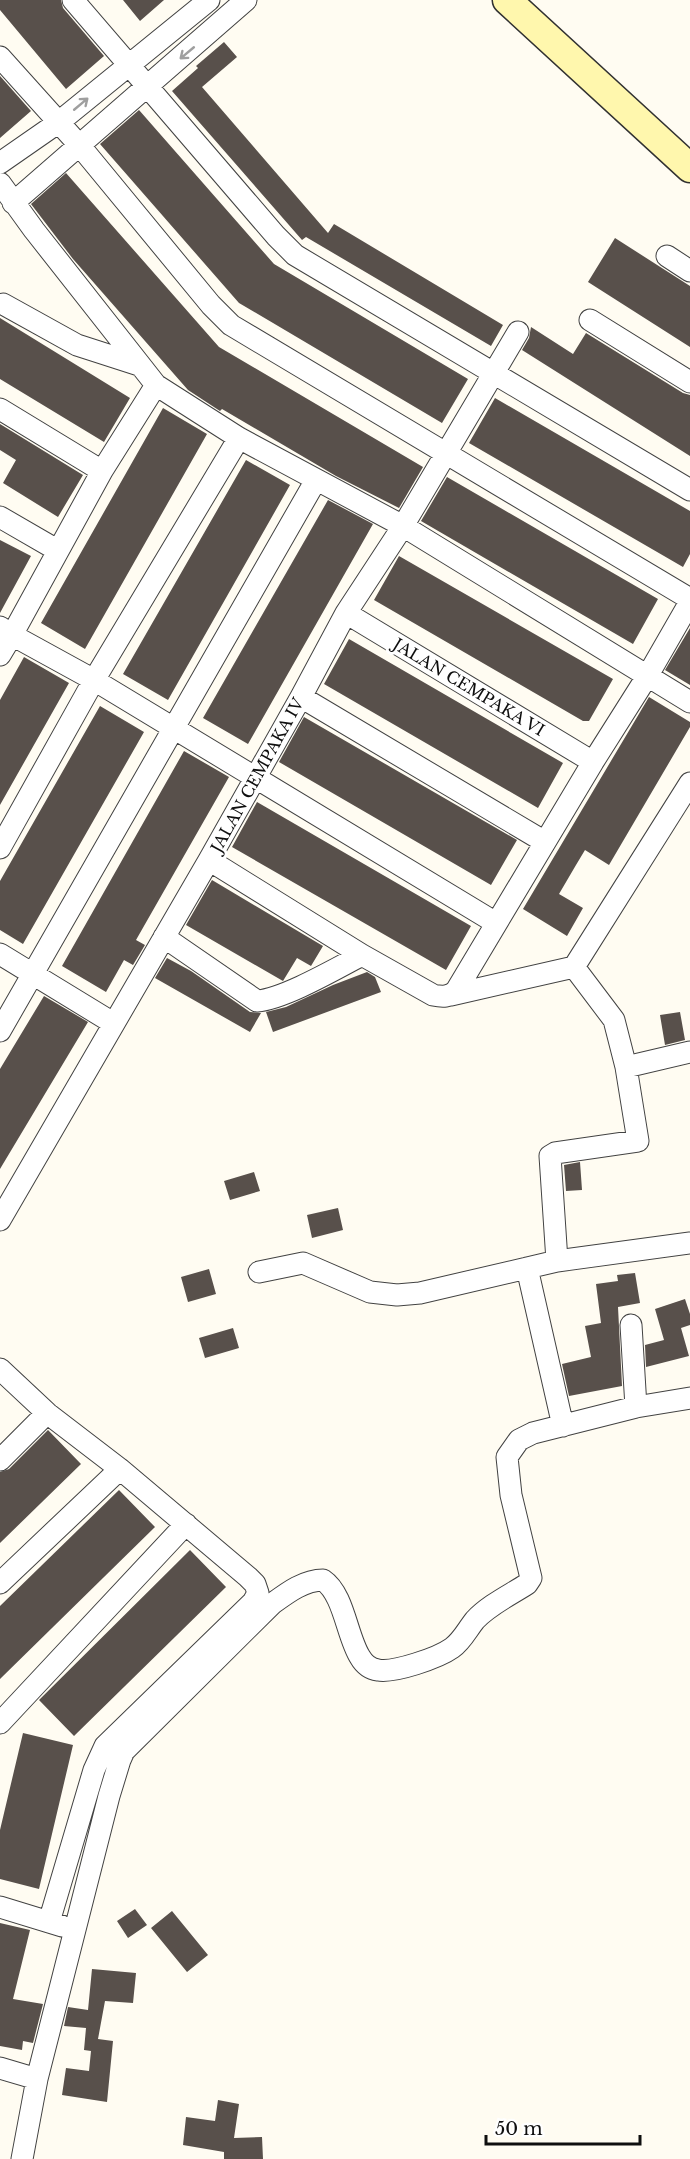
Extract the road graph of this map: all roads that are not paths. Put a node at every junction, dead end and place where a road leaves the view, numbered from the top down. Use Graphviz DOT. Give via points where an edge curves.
graph roads {
  1 [pos="73,0"];
  2 [pos="246,0"];
  3 [pos="507,0"];
  4 [pos="198,3"];
  5 [pos="213,30"];
  6 [pos="0,57"];
  7 [pos="129,64"];
  8 [pos="147,86"];
  9 [pos="59,122"];
  10 [pos="80,146"];
  11 [pos="0,163"];
  12 [pos="688,164"];
  13 [pos="0,183"];
  14 [pos="14,203"];
  15 [pos="666,256"];
  16 [pos="690,270"];
  17 [pos="3,304"];
  18 [pos="590,320"];
  19 [pos="518,332"];
  20 [pos="139,365"];
  21 [pos="494,372"];
  22 [pos="690,382"];
  23 [pos="156,385"];
  24 [pos="0,409"];
  25 [pos="239,438"];
  26 [pos="446,454"];
  27 [pos="102,471"];
  28 [pos="316,480"];
  29 [pos="690,490"];
  30 [pos="0,517"];
  31 [pos="403,526"];
  32 [pos="57,550"];
  33 [pos="690,601"];
  34 [pos="346,613"];
  35 [pos="6,631"];
  36 [pos="0,655"];
  37 [pos="648,675"];
  38 [pos="94,680"];
  39 [pos="301,697"];
  40 [pos="690,702"];
  41 [pos="173,728"];
  42 [pos="593,762"];
  43 [pos="255,778"];
  44 [pos="690,783"];
  45 [pos="545,842"];
  46 [pos="0,848"];
  47 [pos="209,860"];
  48 [pos="496,923"];
  49 [pos="164,937"];
  50 [pos="0,954"];
  51 [pos="362,955"];
  52 [pos="574,967"];
  53 [pos="32,973"];
  54 [pos="451,995"];
  55 [pos="113,1023"];
  56 [pos="0,1031"];
  57 [pos="690,1052"];
  58 [pos="626,1067"];
  59 [pos="0,1220"];
  60 [pos="690,1243"];
  61 [pos="557,1261"];
  62 [pos="527,1268"];
  63 [pos="259,1272"];
  64 [pos="631,1325"];
  65 [pos="0,1369"];
  66 [pos="690,1398"];
  67 [pos="636,1407"];
  68 [pos="47,1413"];
  69 [pos="563,1426"];
  70 [pos="0,1460"];
  71 [pos="120,1469"];
  72 [pos="186,1524"];
  73 [pos="0,1583"];
  74 [pos="3,1720"];
  75 [pos="0,1739"];
  76 [pos="0,1906"];
  77 [pos="49,1922"];
  78 [pos="75,1930"];
  79 [pos="0,2068"];
  80 [pos="37,2079"];
  81 [pos="22,2159"];
  1 -- 7 [label="street"];
  2 -- 5 [label="street"];
  3 -- 12 [label="street"];
  4 -- 5 [label="street"];
  4 -- 7 [label="street"];
  5 -- 8 [label="street, one-way"];
  6 -- 9 [label="street"];
  7 -- 8 [label="street"];
  9 -- 7 [label="street, one-way"];
  8 -- 10 [label="street"];
  8 -- 21 [label="street" via="295,255"];
  9 -- 10 [label="street"];
  9 -- 11 [label="street"];
  10 -- 14 [label="street"];
  10 -- 26 [label="street" via="231,325"];
  13 -- 14 [label="street"];
  14 -- 20 [label="street"];
  15 -- 16 [label="street"];
  17 -- 20 [label="street" via="77,345"];
  18 -- 22 [label="street"];
  19 -- 21 [label="street, JALAN CEMPAKA IV"];
  20 -- 23 [label="street"];
  21 -- 26 [label="street, JALAN CEMPAKA IV"];
  21 -- 29 [label="street"];
  23 -- 25 [label="street"];
  23 -- 27 [label="street"];
  24 -- 27 [label="street"];
  25 -- 28 [label="street"];
  25 -- 38 [label="street"];
  26 -- 31 [label="street, JALAN CEMPAKA IV"];
  26 -- 33 [label="street"];
  27 -- 32 [label="street"];
  28 -- 31 [label="street"];
  28 -- 41 [label="street"];
  30 -- 32 [label="street"];
  31 -- 34 [label="street, JALAN CEMPAKA IV"];
  31 -- 37 [label="street"];
  32 -- 35 [label="street"];
  33 -- 37 [label="street"];
  34 -- 39 [label="street, JALAN CEMPAKA IV"];
  34 -- 42 [label="street, JALAN CEMPAKA VI"];
  35 -- 36 [label="street"];
  35 -- 38 [label="street"];
  37 -- 40 [label="street"];
  37 -- 42 [label="street"];
  38 -- 41 [label="street"];
  38 -- 46 [label="street"];
  39 -- 43 [label="street, JALAN CEMPAKA IV"];
  39 -- 45 [label="street"];
  41 -- 43 [label="street"];
  41 -- 53 [label="street"];
  42 -- 45 [label="street"];
  43 -- 47 [label="street, JALAN CEMPAKA IV"];
  43 -- 48 [label="street"];
  44 -- 52 [label="street"];
  45 -- 48 [label="street"];
  47 -- 49 [label="street, JALAN CEMPAKA IV"];
  47 -- 51 [label="street"];
  48 -- 54 [label="street"];
  49 -- 51 [label="street" via="257,1001 317,979"];
  49 -- 55 [label="street, JALAN CEMPAKA IV"];
  50 -- 53 [label="street"];
  51 -- 54 [label="street" via="433,995"];
  52 -- 54 [label="street"];
  52 -- 58 [label="street" via="614,1020"];
  53 -- 55 [label="street"];
  53 -- 56 [label="street"];
  55 -- 59 [label="street, JALAN CEMPAKA IV"];
  57 -- 58 [label="street"];
  58 -- 61 [label="street" via="638,1141 550,1156"];
  60 -- 61 [label="street"];
  61 -- 62 [label="street"];
  62 -- 63 [label="street" via="397,1295 370,1292 303,1263"];
  62 -- 69 [label="street"];
  64 -- 67 [label="street"];
  65 -- 68 [label="street"];
  66 -- 67 [label="street"];
  67 -- 69 [label="street"];
  68 -- 70 [label="street"];
  68 -- 71 [label="street"];
  69 -- 78 [label="street" via="519,1440 507,1457 529,1581 488,1608 451,1649 388,1671 367,1666 359,1657 330,1587 323,1580 313,1580 272,1604 124,1751"];
  71 -- 72 [label="street"];
  71 -- 73 [label="street"];
  72 -- 74 [label="street"];
  72 -- 77 [label="street" via="255,1584 258,1593 105,1746 94,1770"];
  74 -- 75 [label="street"];
  76 -- 77 [label="street"];
  77 -- 78 [label="street"];
  78 -- 80 [label="street"];
  79 -- 80 [label="street"];
  80 -- 81 [label="street"];
}
